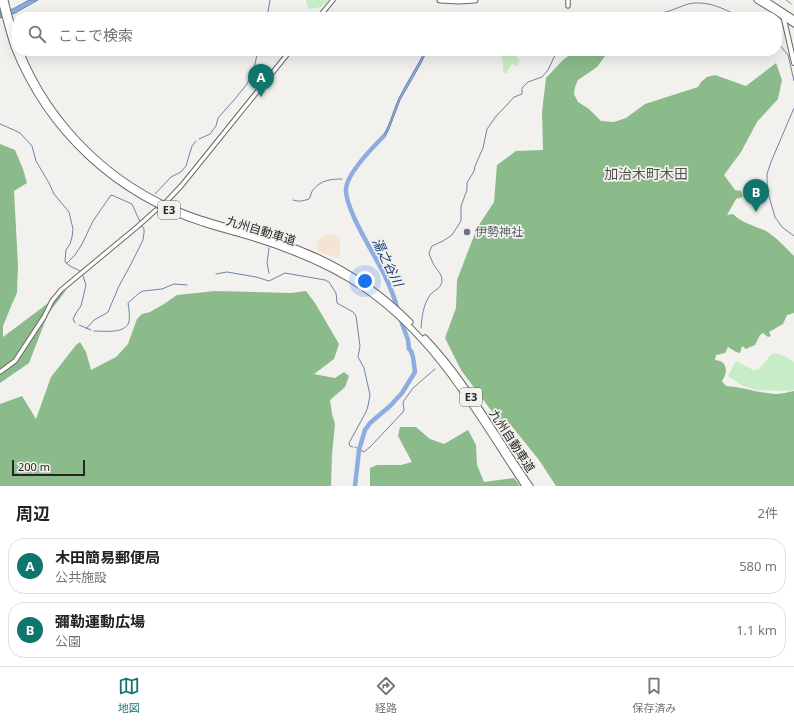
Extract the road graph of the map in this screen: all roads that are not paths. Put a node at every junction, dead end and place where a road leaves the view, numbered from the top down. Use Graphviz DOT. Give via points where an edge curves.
graph roads {
  1 [pos="1,0"];
  2 [pos="5,0"];
  3 [pos="333,0"];
  4 [pos="441,0"];
  5 [pos="475,0"];
  6 [pos="568,0"];
  7 [pos="757,0"];
  8 [pos="765,0"];
  9 [pos="451,1"];
  10 [pos="568,6"];
  11 [pos="323,12"];
  12 [pos="778,12"];
  13 [pos="780,12"];
  14 [pos="783,14"];
  15 [pos="794,19"];
  16 [pos="794,25"];
  17 [pos="11,31"];
  18 [pos="787,31"];
  19 [pos="12,35"];
  20 [pos="18,56"];
  21 [pos="22,56"];
  22 [pos="286,56"];
  23 [pos="794,63"];
  24 [pos="166,202"];
  25 [pos="156,210"];
  26 [pos="391,307"];
  27 [pos="0,372"];
  28 [pos="525,486"];
  29 [pos="530,486"];
  1 -- 17 [label="highway, 九州自動車道 / E3"];
  2 -- 17 [label="highway, 九州自動車道 / E3"];
  3 -- 11 [label="street"];
  4 -- 9 [label="highway"];
  5 -- 9 [label="highway"];
  6 -- 10 [label="street"];
  7 -- 12 [label="highway"];
  8 -- 13 [label="highway"];
  14 -- 15 [label="highway"];
  14 -- 16 [label="highway"];
  14 -- 18 [label="main road"];
  16 -- 18 [label="main road"];
  17 -- 19 [label="highway, 九州自動車道 / E3"];
  18 -- 23 [label="main road"];
  20 -- 26 [label="highway, 九州自動車道 / E3" via="28,78 59,125 99,167 134,192 183,216 309,257 345,276"];
  21 -- 26 [label="highway, 九州自動車道 / E3" via="40,92 62,122 87,150 136,189 185,213 277,241 321,259 366,285"];
  22 -- 24 [label="street"];
  25 -- 27 [label="street" via="61,290 15,361"];
  26 -- 28 [label="highway, 九州自動車道 / E3" via="431,349 457,383"];
  26 -- 29 [label="highway, 九州自動車道 / E3" via="403,315 428,340 456,375"];
}
